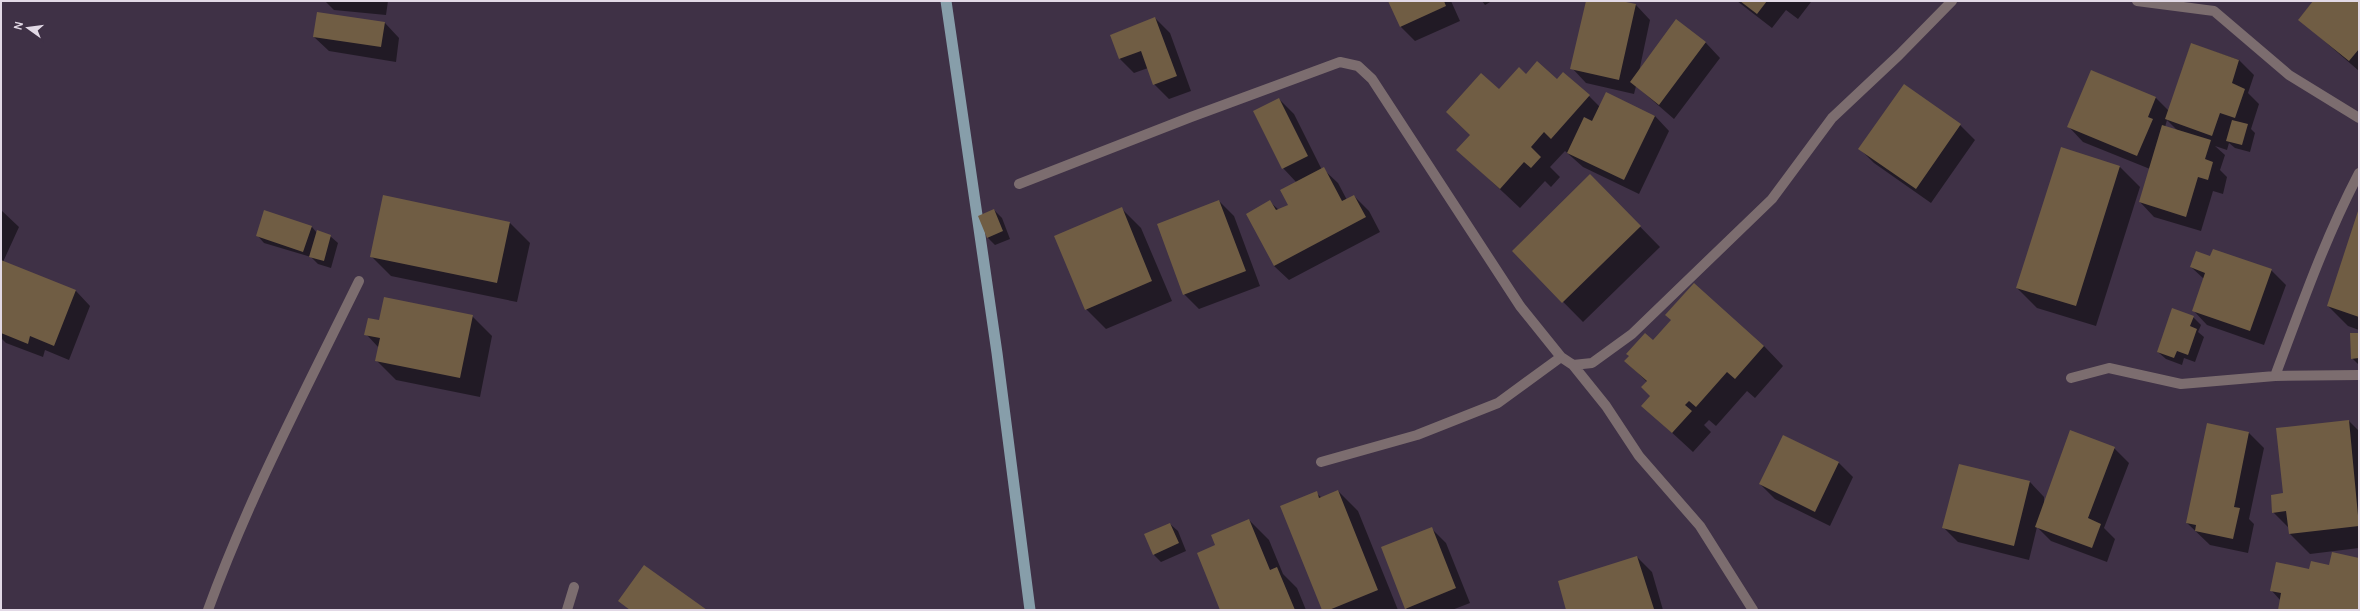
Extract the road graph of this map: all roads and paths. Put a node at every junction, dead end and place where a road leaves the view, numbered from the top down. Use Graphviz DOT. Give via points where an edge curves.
graph roads {
  1 [pos="1952,1"];
  2 [pos="2137,1"];
  3 [pos="2359,118"];
  4 [pos="2359,173"];
  5 [pos="1020,184"];
  6 [pos="359,281"];
  7 [pos="1561,358"];
  8 [pos="1573,365"];
  9 [pos="2359,375"];
  10 [pos="2275,376"];
  11 [pos="2071,378"];
  12 [pos="1321,462"];
  13 [pos="574,587"];
  14 [pos="208,610"];
  15 [pos="567,610"];
  16 [pos="1753,610"];
  1 -- 8 [label="street" via="1832,118 1772,199 1632,334 1592,363"];
  2 -- 3 [label="street" via="2214,11 2289,75"];
  4 -- 10 [label="street" via="2314,273"];
  5 -- 7 [label="street" via="1340,62 1358,66 1372,79 1520,306"];
  6 -- 14 [label="street" via="274,454"];
  7 -- 8 [label="street"];
  7 -- 12 [label="street" via="1498,403 1417,435"];
  8 -- 16 [label="street" via="1606,406 1640,456 1700,526"];
  9 -- 10 [label="street"];
  10 -- 11 [label="street" via="2181,384 2109,368"];
  13 -- 15 [label="street"];
}
